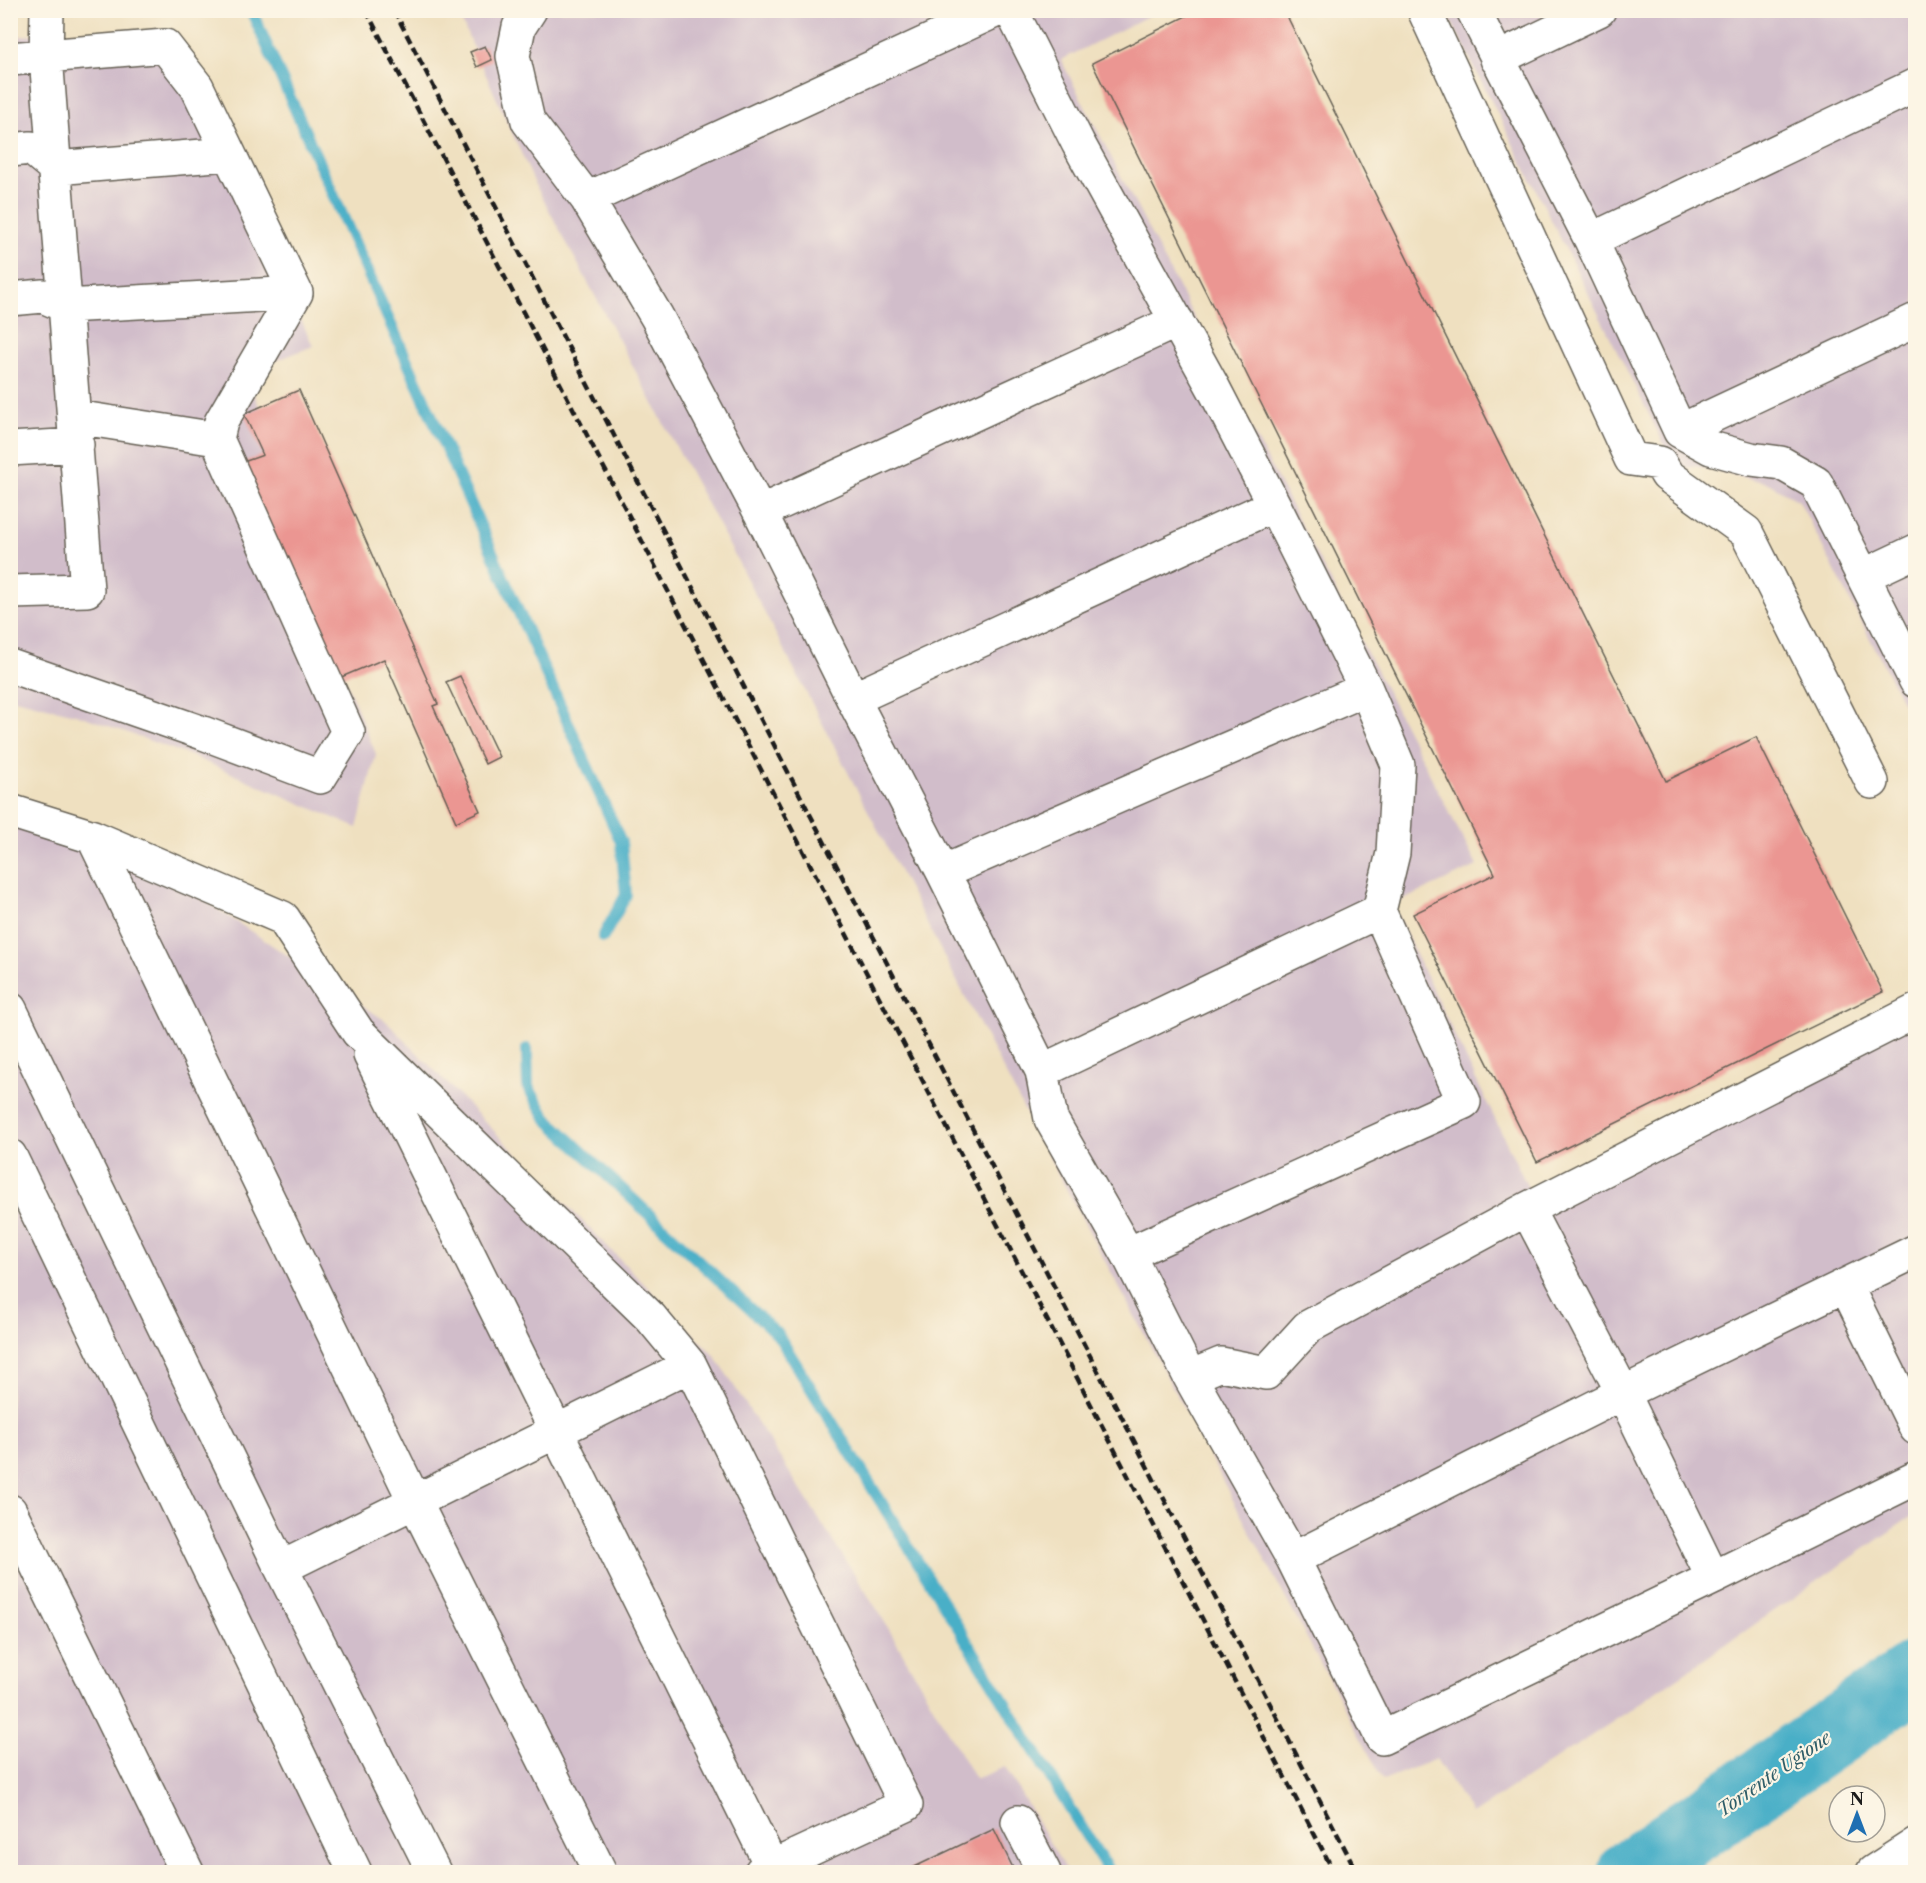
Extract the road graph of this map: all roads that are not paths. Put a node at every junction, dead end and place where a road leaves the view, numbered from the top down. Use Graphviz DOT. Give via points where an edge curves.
graph roads {
  1 [pos="530,10"];
  2 [pos="997,10"];
  3 [pos="1011,10"];
  4 [pos="1424,10"];
  5 [pos="1473,10"];
  6 [pos="1599,10"];
  7 [pos="47,16"];
  8 [pos="46,56"];
  9 [pos="10,58"];
  10 [pos="1497,59"];
  11 [pos="1916,85"];
  12 [pos="10,150"];
  13 [pos="228,154"];
  14 [pos="55,168"];
  15 [pos="587,199"];
  16 [pos="1591,240"];
  17 [pos="296,293"];
  18 [pos="10,298"];
  19 [pos="66,306"];
  20 [pos="1916,320"];
  21 [pos="1177,321"];
  22 [pos="76,431"];
  23 [pos="1680,431"];
  24 [pos="217,439"];
  25 [pos="10,449"];
  26 [pos="1274,505"];
  27 [pos="760,512"];
  28 [pos="1916,551"];
  29 [pos="1863,576"];
  30 [pos="10,592"];
  31 [pos="10,666"];
  32 [pos="1916,681"];
  33 [pos="1366,689"];
  34 [pos="853,699"];
  35 [pos="1872,782"];
  36 [pos="10,811"];
  37 [pos="93,837"];
  38 [pos="943,872"];
  39 [pos="1379,911"];
  40 [pos="10,1009"];
  41 [pos="1916,1011"];
  42 [pos="358,1032"];
  43 [pos="1042,1071"];
  44 [pos="10,1156"];
  45 [pos="1527,1209"];
  46 [pos="1916,1251"];
  47 [pos="1128,1254"];
  48 [pos="1846,1286"];
  49 [pos="690,1365"];
  50 [pos="1190,1377"];
  51 [pos="1623,1393"];
  52 [pos="1916,1428"];
  53 [pos="555,1430"];
  54 [pos="1916,1478"];
  55 [pos="415,1502"];
  56 [pos="10,1511"];
  57 [pos="1293,1559"];
  58 [pos="282,1568"];
  59 [pos="1713,1578"];
  60 [pos="1018,1822"];
  61 [pos="1916,1844"];
  62 [pos="766,1870"];
  63 [pos="186,1872"];
  64 [pos="355,1872"];
  65 [pos="434,1872"];
  66 [pos="600,1872"];
  67 [pos="1044,1872"];
  68 [pos="1873,1872"];
  1 -- 15 [label="lane" via="519,27 513,56 528,121"];
  2 -- 15 [label="lane"];
  3 -- 21 [label="lane" via="1078,143"];
  4 -- 35 [label="lane" via="1631,459 1660,463 1667,476 1746,532"];
  5 -- 10 [label="lane"];
  6 -- 10 [label="lane"];
  7 -- 8 [label="lane"];
  8 -- 9 [label="lane"];
  8 -- 13 [label="lane" via="165,46 197,87"];
  8 -- 14 [label="lane"];
  10 -- 16 [label="lane"];
  11 -- 16 [label="lane"];
  12 -- 14 [label="lane" via="31,148"];
  13 -- 14 [label="lane"];
  13 -- 17 [label="lane"];
  14 -- 19 [label="lane"];
  15 -- 27 [label="lane" via="657,317"];
  16 -- 23 [label="lane"];
  17 -- 19 [label="lane"];
  17 -- 24 [label="lane" via="221,422"];
  18 -- 19 [label="lane" via="43,296"];
  19 -- 22 [label="lane"];
  20 -- 23 [label="lane"];
  21 -- 26 [label="lane"];
  21 -- 27 [label="lane"];
  22 -- 24 [label="lane"];
  22 -- 25 [label="lane"];
  22 -- 30 [label="lane" via="87,590"];
  23 -- 29 [label="lane" via="1711,448 1781,463 1816,483"];
  24 -- 31 [label="lane" via="348,732 320,777"];
  26 -- 33 [label="lane"];
  26 -- 34 [label="lane"];
  27 -- 34 [label="lane"];
  28 -- 29 [label="lane"];
  29 -- 32 [label="lane"];
  33 -- 38 [label="lane"];
  33 -- 39 [label="lane" via="1398,765 1393,853"];
  34 -- 38 [label="lane"];
  36 -- 37 [label="lane"];
  37 -- 42 [label="lane" via="283,918"];
  37 -- 55 [label="lane"];
  38 -- 43 [label="lane"];
  39 -- 43 [label="lane"];
  39 -- 47 [label="lane" via="1464,1102"];
  40 -- 58 [label="lane"];
  41 -- 45 [label="lane"];
  42 -- 49 [label="lane" via="651,1318"];
  42 -- 53 [label="lane"];
  43 -- 47 [label="lane" via="1052,1119"];
  44 -- 64 [label="lane"];
  45 -- 50 [label="lane" via="1308,1327 1266,1373 1221,1364"];
  45 -- 51 [label="lane"];
  46 -- 48 [label="lane"];
  47 -- 50 [label="lane"];
  48 -- 51 [label="lane"];
  48 -- 52 [label="lane"];
  49 -- 53 [label="lane"];
  49 -- 62 [label="lane" via="906,1805"];
  50 -- 57 [label="lane"];
  51 -- 57 [label="lane"];
  51 -- 59 [label="lane"];
  53 -- 55 [label="lane"];
  53 -- 62 [label="lane"];
  54 -- 59 [label="lane"];
  55 -- 58 [label="lane"];
  55 -- 66 [label="lane"];
  56 -- 63 [label="lane"];
  57 -- 59 [label="lane" via="1382,1738"];
  58 -- 65 [label="lane"];
  60 -- 67 [label="lane"];
  61 -- 68 [label="lane"];
}
